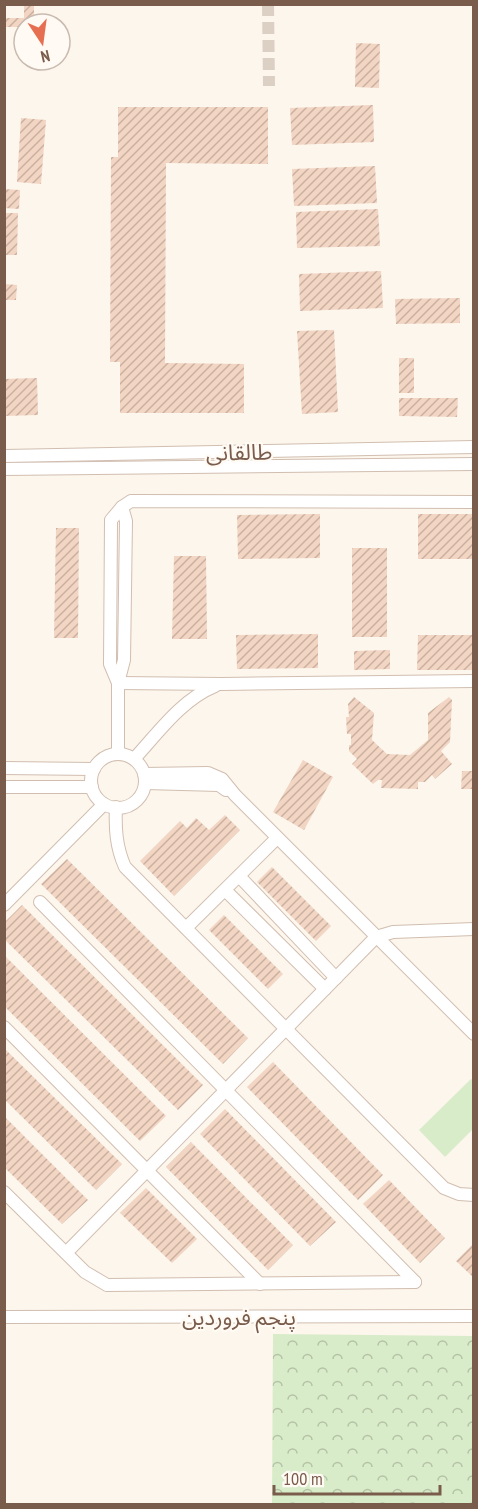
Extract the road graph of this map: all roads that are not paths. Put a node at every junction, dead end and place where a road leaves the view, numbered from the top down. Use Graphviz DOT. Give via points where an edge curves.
graph roads {
  1 [pos="474,447"];
  2 [pos="4,456"];
  3 [pos="474,464"];
  4 [pos="4,469"];
  5 [pos="474,502"];
  6 [pos="474,681"];
  7 [pos="118,682"];
  8 [pos="222,684"];
  9 [pos="118,754"];
  10 [pos="134,759"];
  11 [pos="4,768"];
  12 [pos="94,769"];
  13 [pos="145,778"];
  14 [pos="4,787"];
  15 [pos="92,787"];
  16 [pos="110,805"];
  17 [pos="277,838"];
  18 [pos="239,876"];
  19 [pos="225,890"];
  20 [pos="40,902"];
  21 [pos="4,905"];
  22 [pos="186,928"];
  23 [pos="474,929"];
  24 [pos="376,937"];
  25 [pos="336,978"];
  26 [pos="325,989"];
  27 [pos="4,1027"];
  28 [pos="287,1030"];
  29 [pos="474,1034"];
  30 [pos="226,1090"];
  31 [pos="148,1170"];
  32 [pos="4,1192"];
  33 [pos="474,1195"];
  34 [pos="66,1253"];
  35 [pos="260,1284"];
  36 [pos="474,1316"];
  37 [pos="4,1317"];
  1 -- 2 [label="street, طالقانی"];
  3 -- 4 [label="street, طالقانی"];
  5 -- 7 [label="street" via="131,501 122,507 126,520 124,660"];
  6 -- 8 [label="street"];
  7 -- 8 [label="street"];
  7 -- 9 [label="street"];
  8 -- 10 [label="street" via="185,705"];
  9 -- 10 [label="street"];
  9 -- 12 [label="street" via="102,759"];
  10 -- 13 [label="street"];
  11 -- 12 [label="street"];
  12 -- 15 [label="street"];
  13 -- 16 [label="street" via="138,799 130,805"];
  13 -- 17 [label="street" via="219,784"];
  14 -- 15 [label="street"];
  15 -- 16 [label="street" via="97,798"];
  16 -- 21 [label="street"];
  16 -- 22 [label="street" via="118,853 125,867"];
  17 -- 18 [label="street"];
  17 -- 24 [label="street"];
  18 -- 19 [label="street"];
  18 -- 25 [label="street"];
  19 -- 22 [label="street"];
  19 -- 26 [label="street"];
  20 -- 30 [label="street"];
  22 -- 28 [label="street"];
  23 -- 24 [label="street" via="393,932"];
  24 -- 25 [label="street"];
  24 -- 29 [label="street"];
  25 -- 26 [label="street"];
  26 -- 28 [label="street"];
  27 -- 31 [label="street"];
  28 -- 30 [label="street"];
  28 -- 33 [label="street" via="444,1188"];
  30 -- 31 [label="street"];
  30 -- 35 [label="street" via="415,1282"];
  31 -- 34 [label="street"];
  31 -- 35 [label="street"];
  32 -- 34 [label="street"];
  34 -- 35 [label="street" via="85,1272 107,1285"];
  36 -- 37 [label="street, پنجم فروردین"];
}
